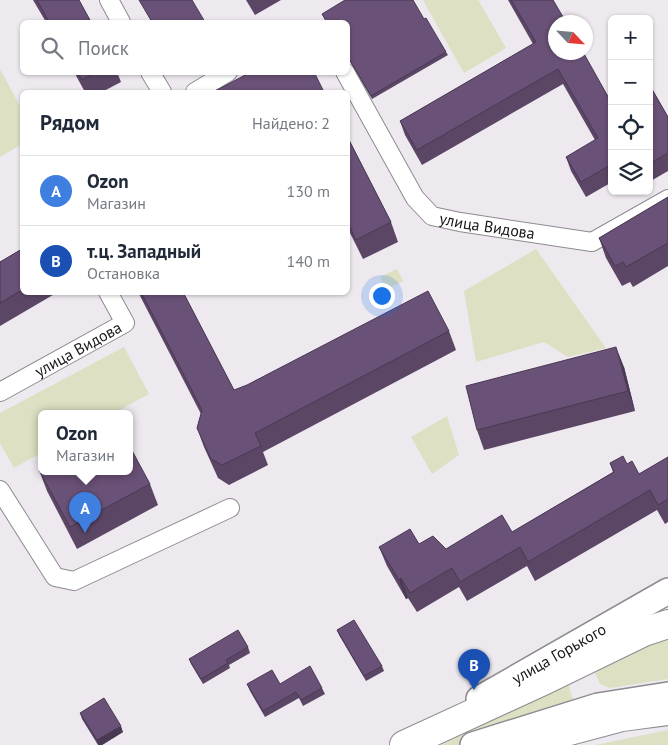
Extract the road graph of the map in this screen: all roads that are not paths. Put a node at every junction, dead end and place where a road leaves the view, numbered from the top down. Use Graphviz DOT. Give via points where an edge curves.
graph roads {
  1 [pos="108,0"];
  2 [pos="120,20"];
  3 [pos="152,75"];
  4 [pos="223,75"];
  5 [pos="346,75"];
  6 [pos="161,90"];
  7 [pos="198,90"];
  8 [pos="668,198"];
  9 [pos="110,295"];
  10 [pos="0,392"];
  11 [pos="0,490"];
  12 [pos="230,508"];
  13 [pos="668,591"];
  14 [pos="668,624"];
  15 [pos="668,695"];
  16 [pos="668,711"];
  17 [pos="397,745"];
  18 [pos="404,745"];
  19 [pos="472,745"];
  20 [pos="517,745"];
  1 -- 2 [label="street"];
  3 -- 6 [label="street"];
  4 -- 7 [label="street"];
  5 -- 8 [label="street, улица Видова" via="415,198 432,216 592,242"];
  9 -- 10 [label="street, улица Видова" via="125,323"];
  11 -- 12 [label="street" via="55,577 74,581"];
  13 -- 17 [label="main road, улица Горького"];
  14 -- 18 [label="highway" via="644,632"];
  15 -- 19 [label="main road" via="598,706"];
  16 -- 20 [label="highway" via="622,717"];
}
